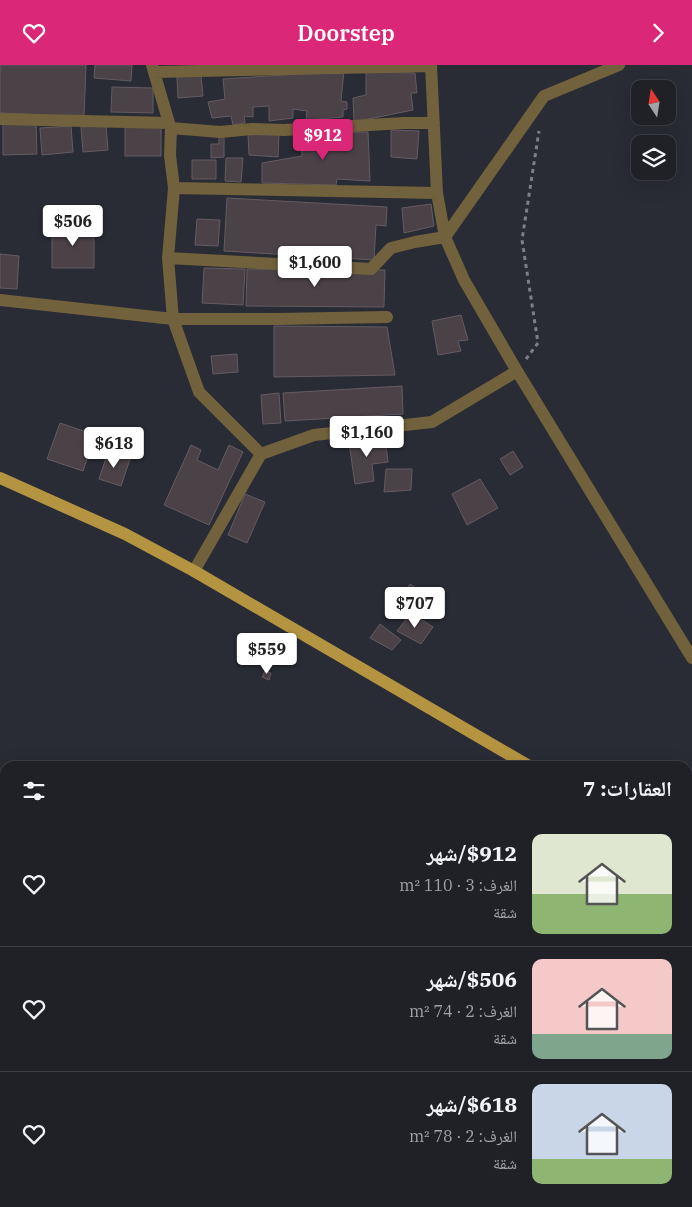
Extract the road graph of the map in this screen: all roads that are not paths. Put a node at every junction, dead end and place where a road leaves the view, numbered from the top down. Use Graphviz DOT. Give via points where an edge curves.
graph roads {
  1 [pos="620,65"];
  2 [pos="431,66"];
  3 [pos="153,69"];
  4 [pos="0,119"];
  5 [pos="434,123"];
  6 [pos="170,126"];
  7 [pos="174,188"];
  8 [pos="437,193"];
  9 [pos="445,237"];
  10 [pos="168,258"];
  11 [pos="0,300"];
  12 [pos="387,317"];
  13 [pos="173,319"];
  14 [pos="517,371"];
  15 [pos="261,454"];
  16 [pos="0,478"];
  17 [pos="194,571"];
  18 [pos="692,658"];
  19 [pos="520,761"];
  1 -- 9 [label="street" via="544,96"];
  2 -- 3 [label="street"];
  2 -- 5 [label="street"];
  3 -- 6 [label="street"];
  4 -- 6 [label="street"];
  5 -- 6 [label="street" via="220,131"];
  5 -- 8 [label="street"];
  6 -- 7 [label="street"];
  7 -- 8 [label="street"];
  7 -- 10 [label="street"];
  8 -- 9 [label="street"];
  9 -- 10 [label="street" via="391,248 371,269"];
  9 -- 14 [label="street" via="464,280"];
  10 -- 13 [label="street"];
  11 -- 13 [label="street"];
  12 -- 13 [label="street"];
  13 -- 15 [label="street" via="199,391"];
  14 -- 15 [label="street" via="432,422 314,435"];
  14 -- 18 [label="street"];
  15 -- 17 [label="street"];
  16 -- 17 [label="main road" via="125,534"];
  17 -- 19 [label="main road"];
}
